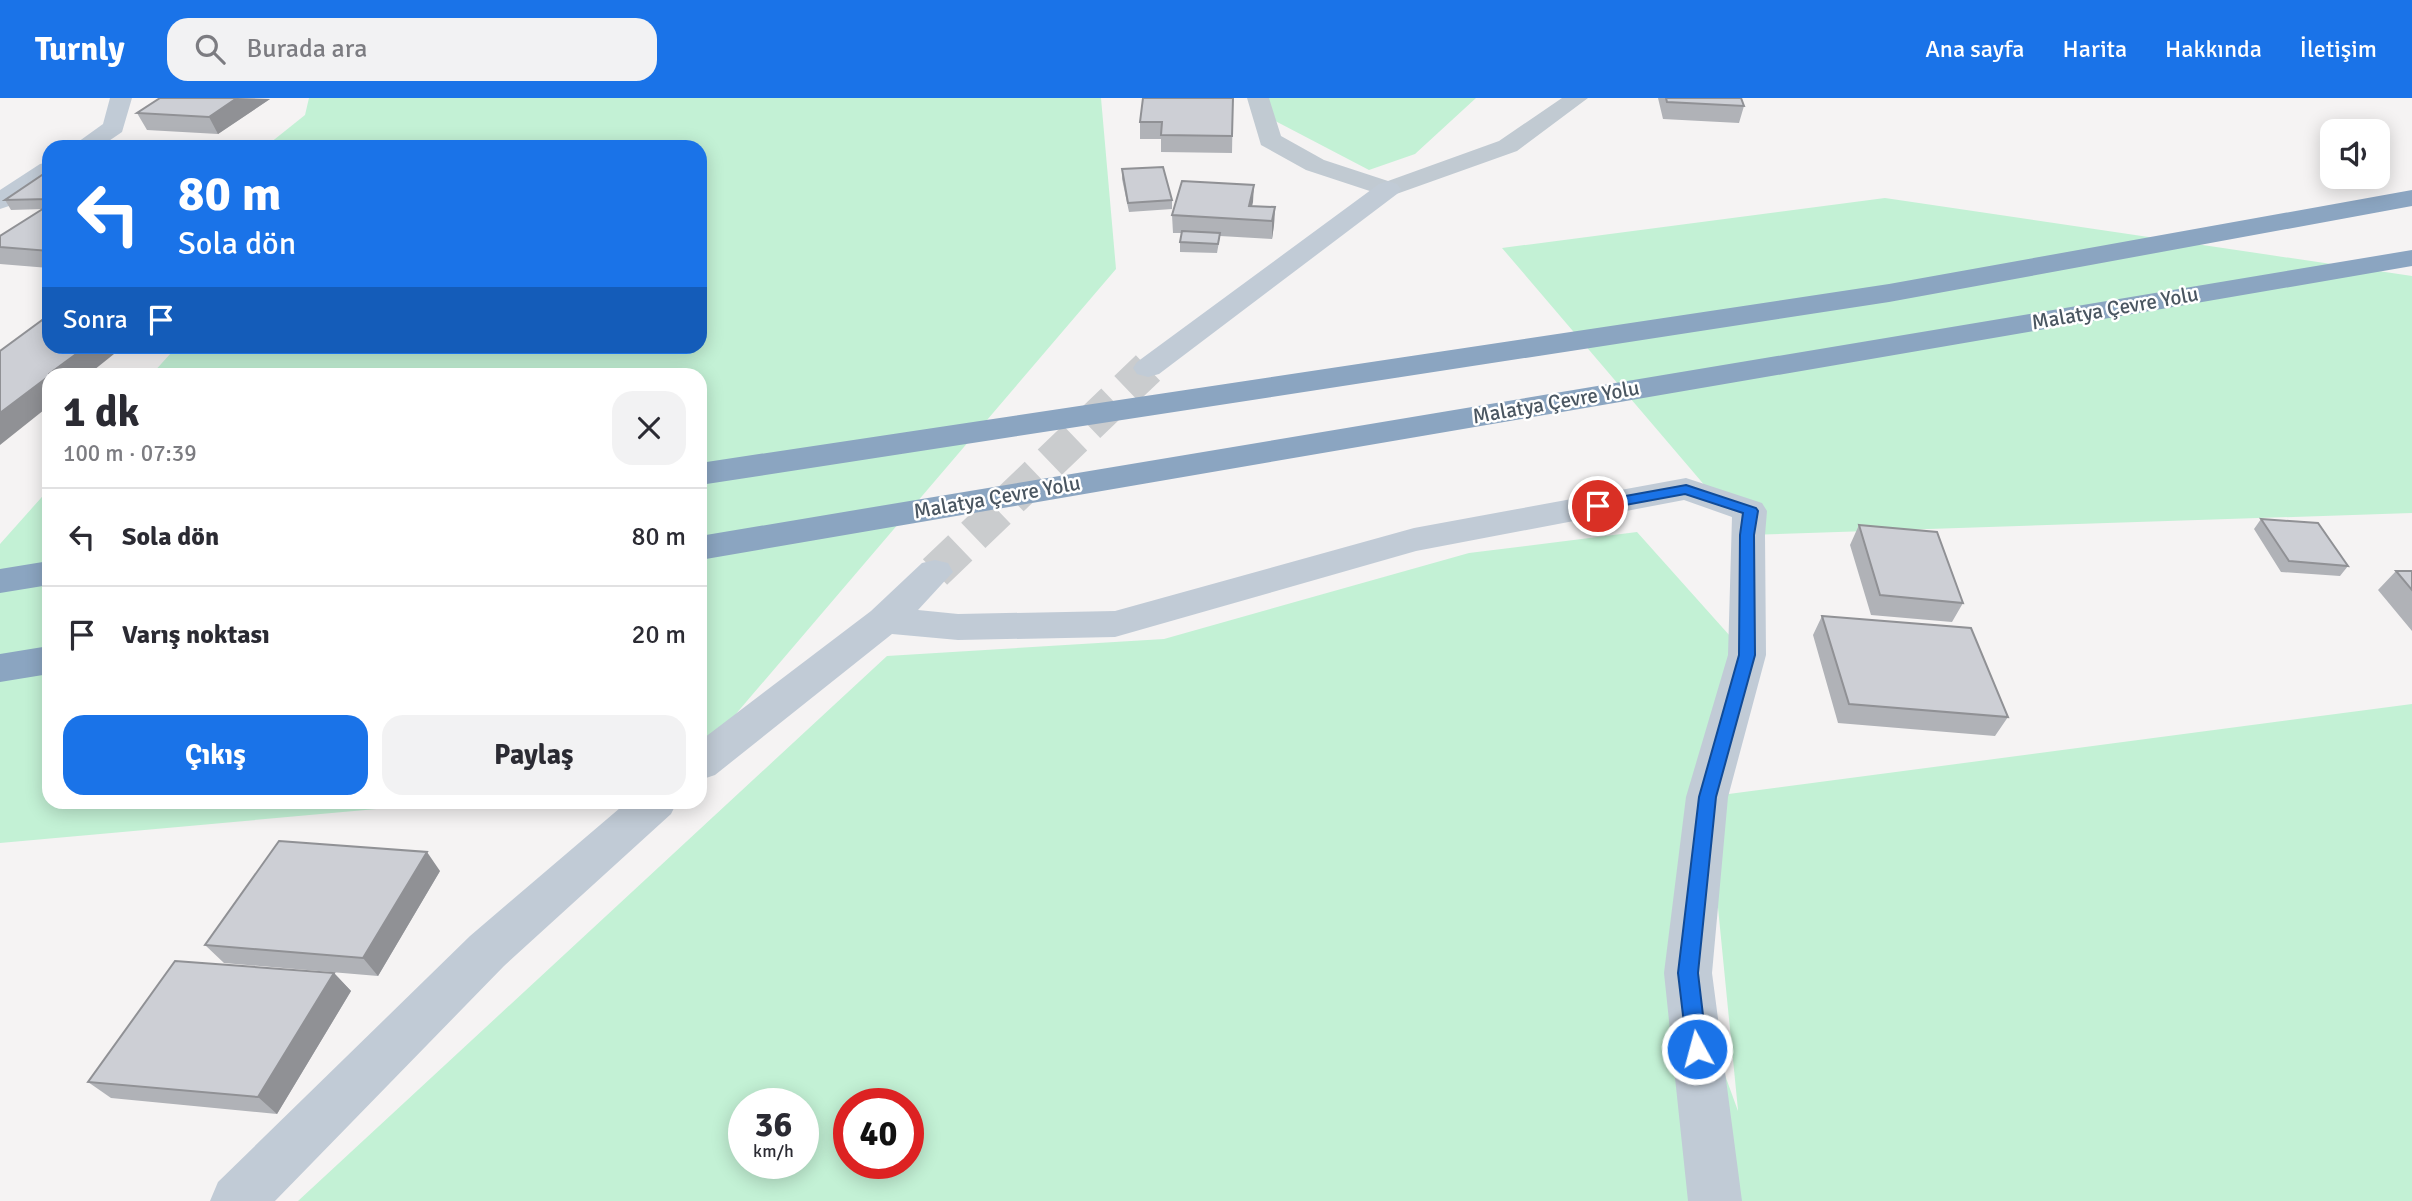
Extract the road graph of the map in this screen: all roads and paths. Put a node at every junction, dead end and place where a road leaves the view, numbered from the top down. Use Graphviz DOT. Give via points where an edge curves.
graph roads {
  1 [pos="121,98"];
  2 [pos="1258,98"];
  3 [pos="1577,98"];
  4 [pos="94,140"];
  5 [pos="42,174"];
  6 [pos="1388,188"];
  7 [pos="2412,198"];
  8 [pos="0,201"];
  9 [pos="2412,258"];
  10 [pos="1148,368"];
  11 [pos="707,473"];
  12 [pos="707,547"];
  13 [pos="935,572"];
  14 [pos="42,574"];
  15 [pos="0,581"];
  16 [pos="884,621"];
  17 [pos="42,661"];
  18 [pos="0,668"];
  19 [pos="707,759"];
  20 [pos="648,809"];
  21 [pos="237,1201"];
  22 [pos="1715,1201"];
  1 -- 4 [label="street" via="114,127"];
  2 -- 6 [label="street" via="1270,140 1315,165"];
  3 -- 6 [label="street" via="1508,146"];
  5 -- 8 [label="street"];
  6 -- 10 [label="street"];
  7 -- 11 [label="highway" via="1889,293"];
  9 -- 12 [label="highway, Malatya Çevre Yolu"];
  13 -- 16 [label="street"];
  14 -- 15 [label="highway"];
  16 -- 19 [label="street"];
  16 -- 22 [label="street" via="958,627 1115,624 1413,540 1686,489 1751,511 1747,655 1707,797 1688,973"];
  17 -- 18 [label="highway"];
  20 -- 21 [label="street" via="487,951"];
}
